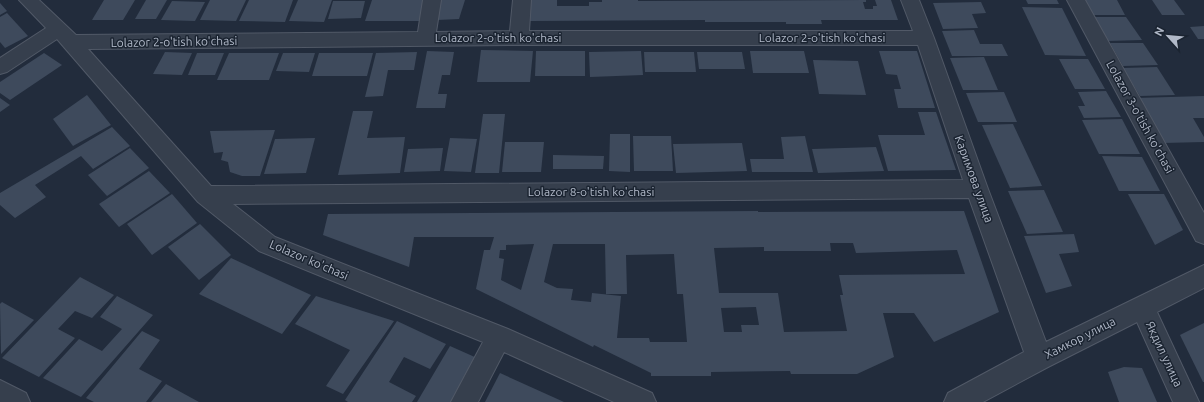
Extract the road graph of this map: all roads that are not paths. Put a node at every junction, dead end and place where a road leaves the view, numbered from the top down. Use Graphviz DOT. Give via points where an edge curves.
graph roads {
  1 [pos="28,0"];
  2 [pos="432,0"];
  3 [pos="522,0"];
  4 [pos="910,0"];
  5 [pos="1076,0"];
  6 [pos="65,36"];
  7 [pos="519,38"];
  8 [pos="925,38"];
  9 [pos="426,39"];
  10 [pos="0,67"];
  11 [pos="977,189"];
  12 [pos="206,195"];
  13 [pos="1204,234"];
  14 [pos="1204,276"];
  15 [pos="1142,307"];
  16 [pos="499,337"];
  17 [pos="1039,358"];
  18 [pos="0,393"];
  19 [pos="18,402"];
  20 [pos="464,402"];
  21 [pos="643,402"];
  22 [pos="957,402"];
  23 [pos="1186,402"];
  1 -- 6 [label="street, Lolazor ko'chasi"];
  2 -- 9 [label="street"];
  3 -- 7 [label="street"];
  4 -- 8 [label="street, Каримова улица"];
  5 -- 13 [label="street, Lolazor 3-o'tish ko'chasi"];
  6 -- 9 [label="street, Lolazor 2-o'tish ko'chasi"];
  6 -- 10 [label="street"];
  6 -- 12 [label="street, Lolazor ko'chasi"];
  7 -- 8 [label="street, Lolazor 2-o'tish ko'chasi"];
  7 -- 9 [label="street, Lolazor 2-o'tish ko'chasi"];
  8 -- 11 [label="street, Каримова улица"];
  11 -- 12 [label="street, Lolazor 8-o'tish ko'chasi"];
  11 -- 17 [label="street, Каримова улица"];
  12 -- 16 [label="street, Lolazor ko'chasi" via="267,244"];
  14 -- 15 [label="street, Хамкор улица"];
  15 -- 17 [label="street, Хамкор улица"];
  15 -- 23 [label="street, Якдил улица"];
  16 -- 20 [label="street"];
  16 -- 21 [label="street, Lolazor ko'chasi"];
  17 -- 22 [label="street, Хамкор улица"];
  18 -- 19 [label="street"];
}
